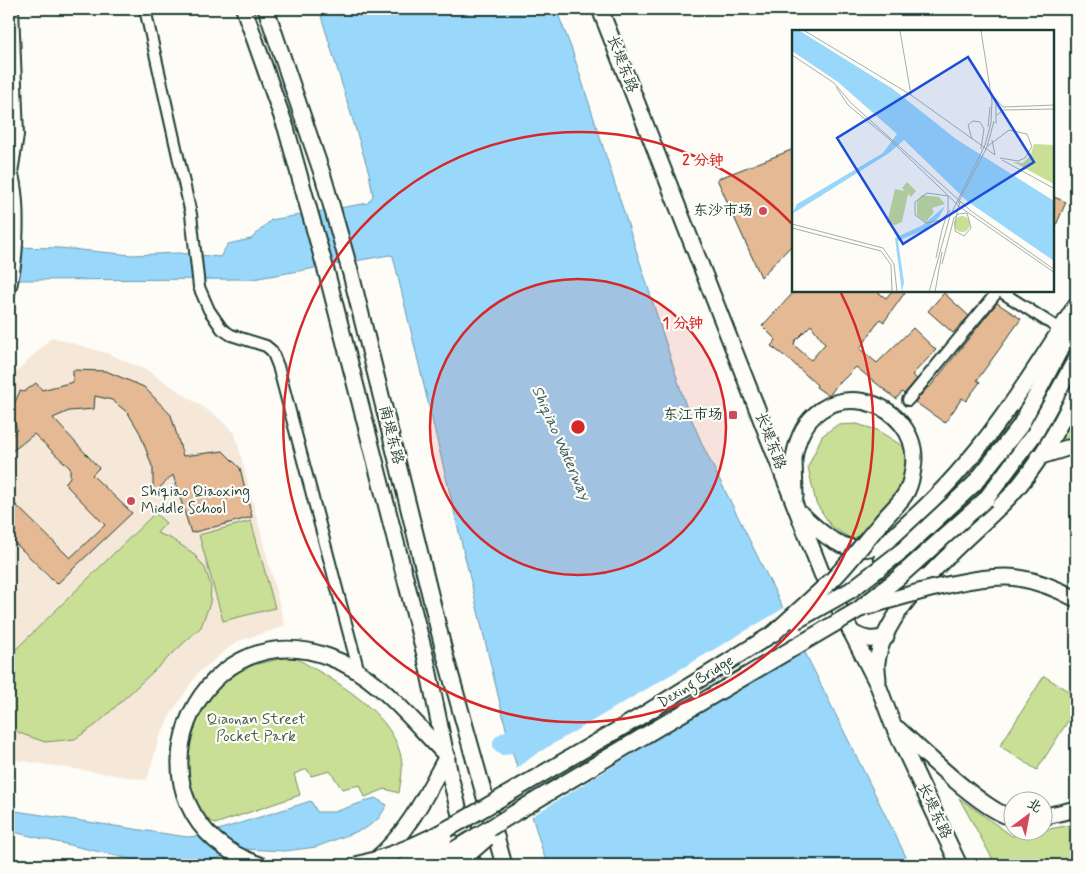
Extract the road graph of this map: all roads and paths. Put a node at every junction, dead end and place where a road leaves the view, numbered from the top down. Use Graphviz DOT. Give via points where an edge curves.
graph roads {
  1 [pos="13,9"];
  2 [pos="145,9"];
  3 [pos="244,9"];
  4 [pos="266,9"];
  5 [pos="603,11"];
  6 [pos="9,162"];
  7 [pos="12,173"];
  8 [pos="10,290"];
  9 [pos="998,292"];
  10 [pos="1001,292"];
  11 [pos="1076,305"];
  12 [pos="1076,317"];
  13 [pos="1061,330"];
  14 [pos="1076,359"];
  15 [pos="1076,393"];
  16 [pos="908,400"];
  17 [pos="1076,448"];
  18 [pos="1038,457"];
  19 [pos="796,508"];
  20 [pos="889,540"];
  21 [pos="925,577"];
  22 [pos="1076,598"];
  23 [pos="858,610"];
  24 [pos="851,632"];
  25 [pos="774,633"];
  26 [pos="886,637"];
  27 [pos="359,672"];
  28 [pos="878,685"];
  29 [pos="894,725"];
  30 [pos="447,756"];
  31 [pos="506,794"];
  32 [pos="1076,809"];
  33 [pos="518,811"];
  34 [pos="1002,814"];
  35 [pos="1052,815"];
  36 [pos="260,865"];
  37 [pos="356,865"];
  38 [pos="368,865"];
  39 [pos="406,865"];
  40 [pos="430,865"];
  41 [pos="456,865"];
  42 [pos="473,865"];
  43 [pos="504,865"];
  44 [pos="959,865"];
  1 -- 7 [label="street" via="18,135"];
  2 -- 27 [label="street" via="191,214 199,287 222,329 272,351"];
  3 -- 30 [label="main road, 南堤东路" via="303,185 426,659"];
  4 -- 43 [label="main road, 南堤东路" via="323,176 445,655"];
  5 -- 19 [label="main road, 长堤东路"];
  6 -- 7 [label="street"];
  7 -- 8 [label="street" via="16,238"];
  9 -- 16 [label="street"];
  10 -- 13 [label="street"];
  11 -- 13 [label="main road"];
  12 -- 25 [label="main road, Dexing Bridge, bridge" via="1059,356 1020,426 974,484 903,550 851,590"];
  13 -- 20 [label="main road" via="982,447"];
  14 -- 23 [label="main road, Dexing Bridge, bridge" via="1032,438 986,499"];
  15 -- 18 [label="main road"];
  17 -- 18 [label="main road"];
  18 -- 21 [label="main road" via="1012,494"];
  19 -- 20 [label="main road" via="833,541 848,548 870,548"];
  19 -- 24 [label="main road, 长堤东路" via="822,574"];
  19 -- 25 [label="main road, bridge" via="794,458 805,426 836,401 870,402 898,422 909,435 915,458 907,491 834,578"];
  20 -- 21 [label="main road" via="882,553 884,568 903,580"];
  21 -- 26 [label="main road" via="892,623"];
  22 -- 23 [label="main road, bridge" via="1056,588 1017,578 992,578 918,592"];
  23 -- 33 [label="main road, Dexing Bridge, bridge"];
  24 -- 26 [label="main road" via="864,639"];
  24 -- 28 [label="main road, 长堤东路"];
  25 -- 31 [label="main road, Dexing Bridge" via="674,696"];
  26 -- 28 [label="main road" via="877,661"];
  27 -- 30 [label="main road" via="389,697"];
  27 -- 36 [label="main road" via="330,657 299,650 276,650 258,654 226,669 197,702 180,746 182,789 196,819 212,837 230,852"];
  28 -- 29 [label="main road, 长堤东路"];
  29 -- 34 [label="main road" via="950,775"];
  29 -- 44 [label="main road, 长堤东路"];
  30 -- 38 [label="main road" via="403,831 390,848"];
  30 -- 42 [label="main road, 南堤东路"];
  31 -- 37 [label="main road, bridge" via="447,830 397,853"];
  31 -- 39 [label="main road, Dexing Bridge, bridge"];
  32 -- 35 [label="main road"];
  33 -- 40 [label="main road, Dexing Bridge, bridge"];
  33 -- 41 [label="main road, bridge"];
}
